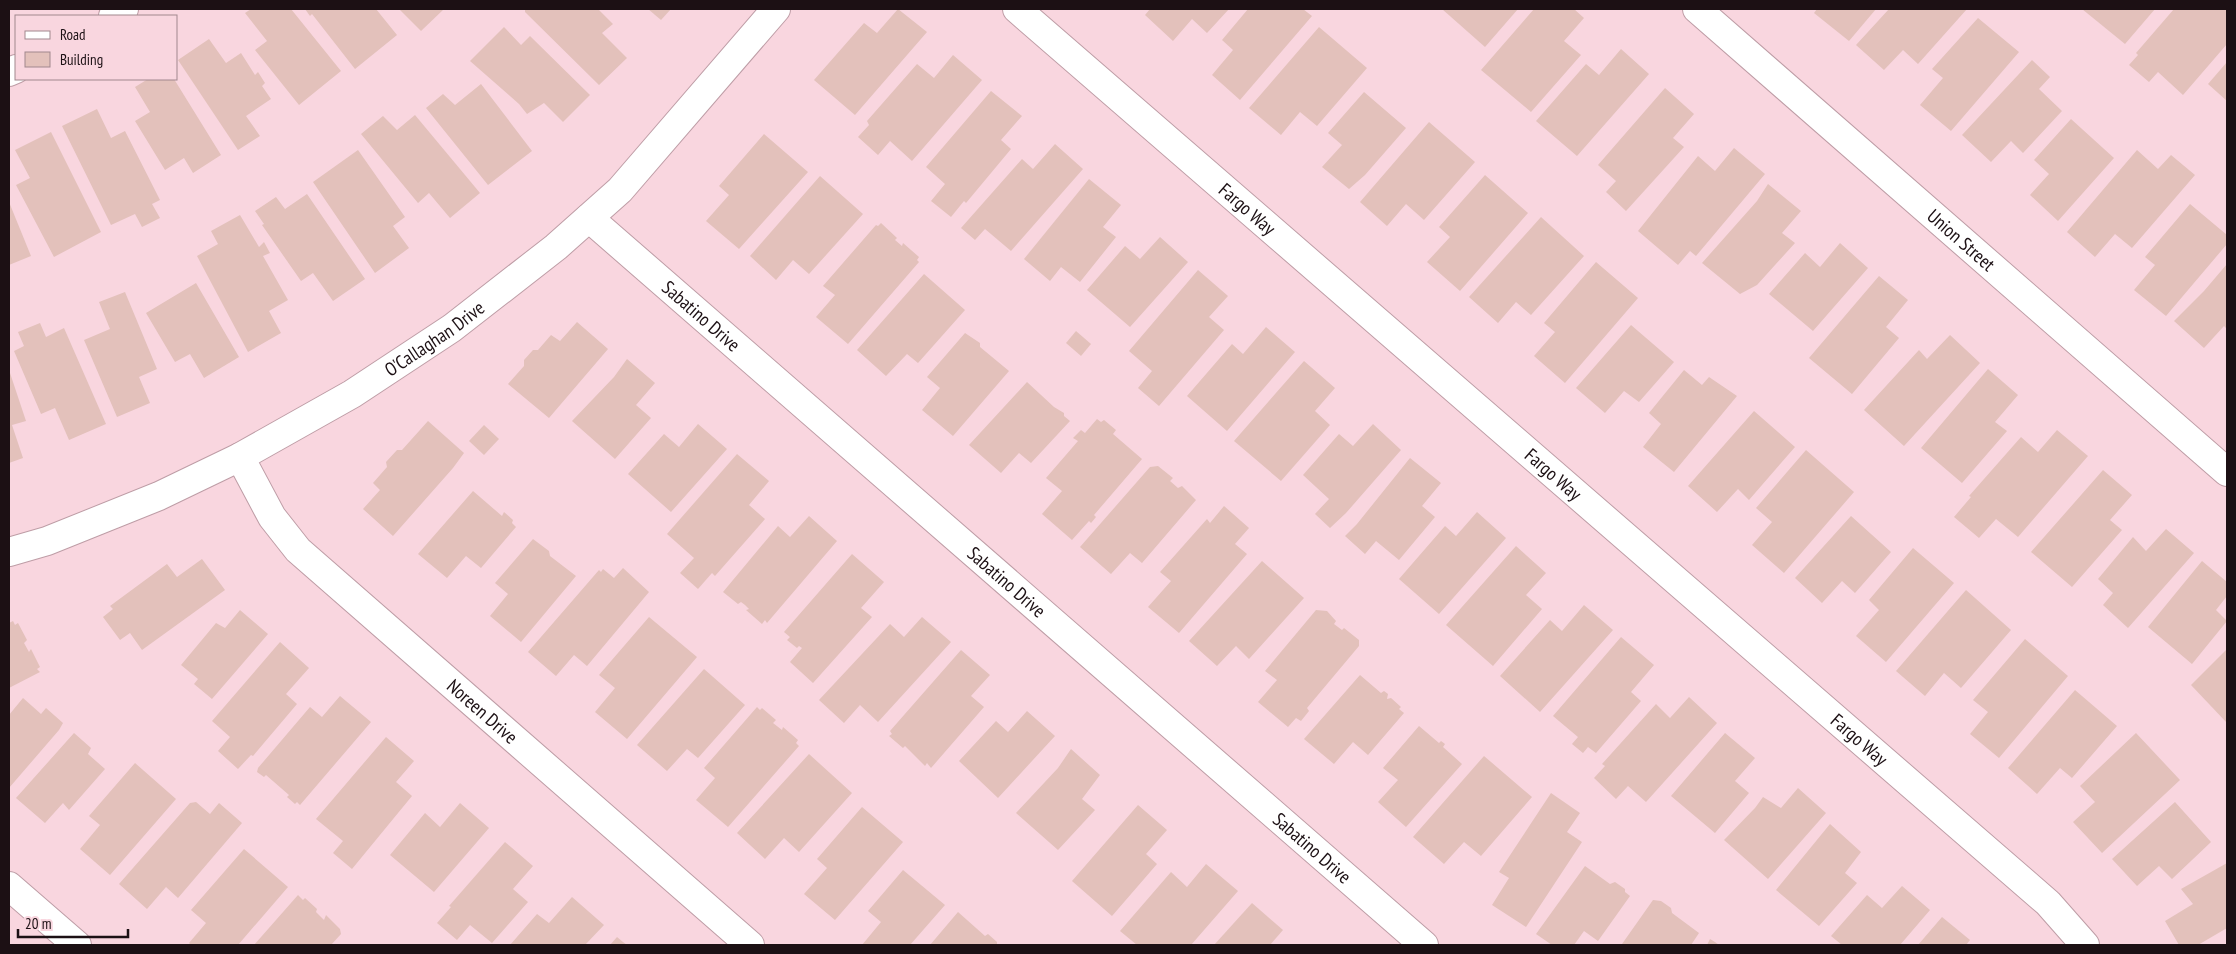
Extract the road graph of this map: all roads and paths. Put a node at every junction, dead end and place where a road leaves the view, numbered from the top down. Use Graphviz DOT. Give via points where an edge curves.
graph roads {
  1 [pos="776,9"];
  2 [pos="1017,9"];
  3 [pos="1697,9"];
  4 [pos="589,218"];
  5 [pos="240,457"];
  6 [pos="2227,472"];
  7 [pos="9,552"];
  8 [pos="9,886"];
  9 [pos="77,945"];
  10 [pos="750,945"];
  11 [pos="1424,945"];
  12 [pos="2086,945"];
  1 -- 4 [label="street, O'Callaghan Drive" via="620,190"];
  2 -- 12 [label="street, Fargo Way" via="2048,903"];
  3 -- 6 [label="street, Union Street"];
  4 -- 5 [label="street, O'Callaghan Drive" via="452,328 352,394"];
  4 -- 11 [label="street, Sabatino Drive"];
  5 -- 7 [label="street, O'Callaghan Drive" via="159,496 47,541"];
  5 -- 10 [label="street, Noreen Drive" via="272,517 298,550"];
  8 -- 9 [label="street"];
}
